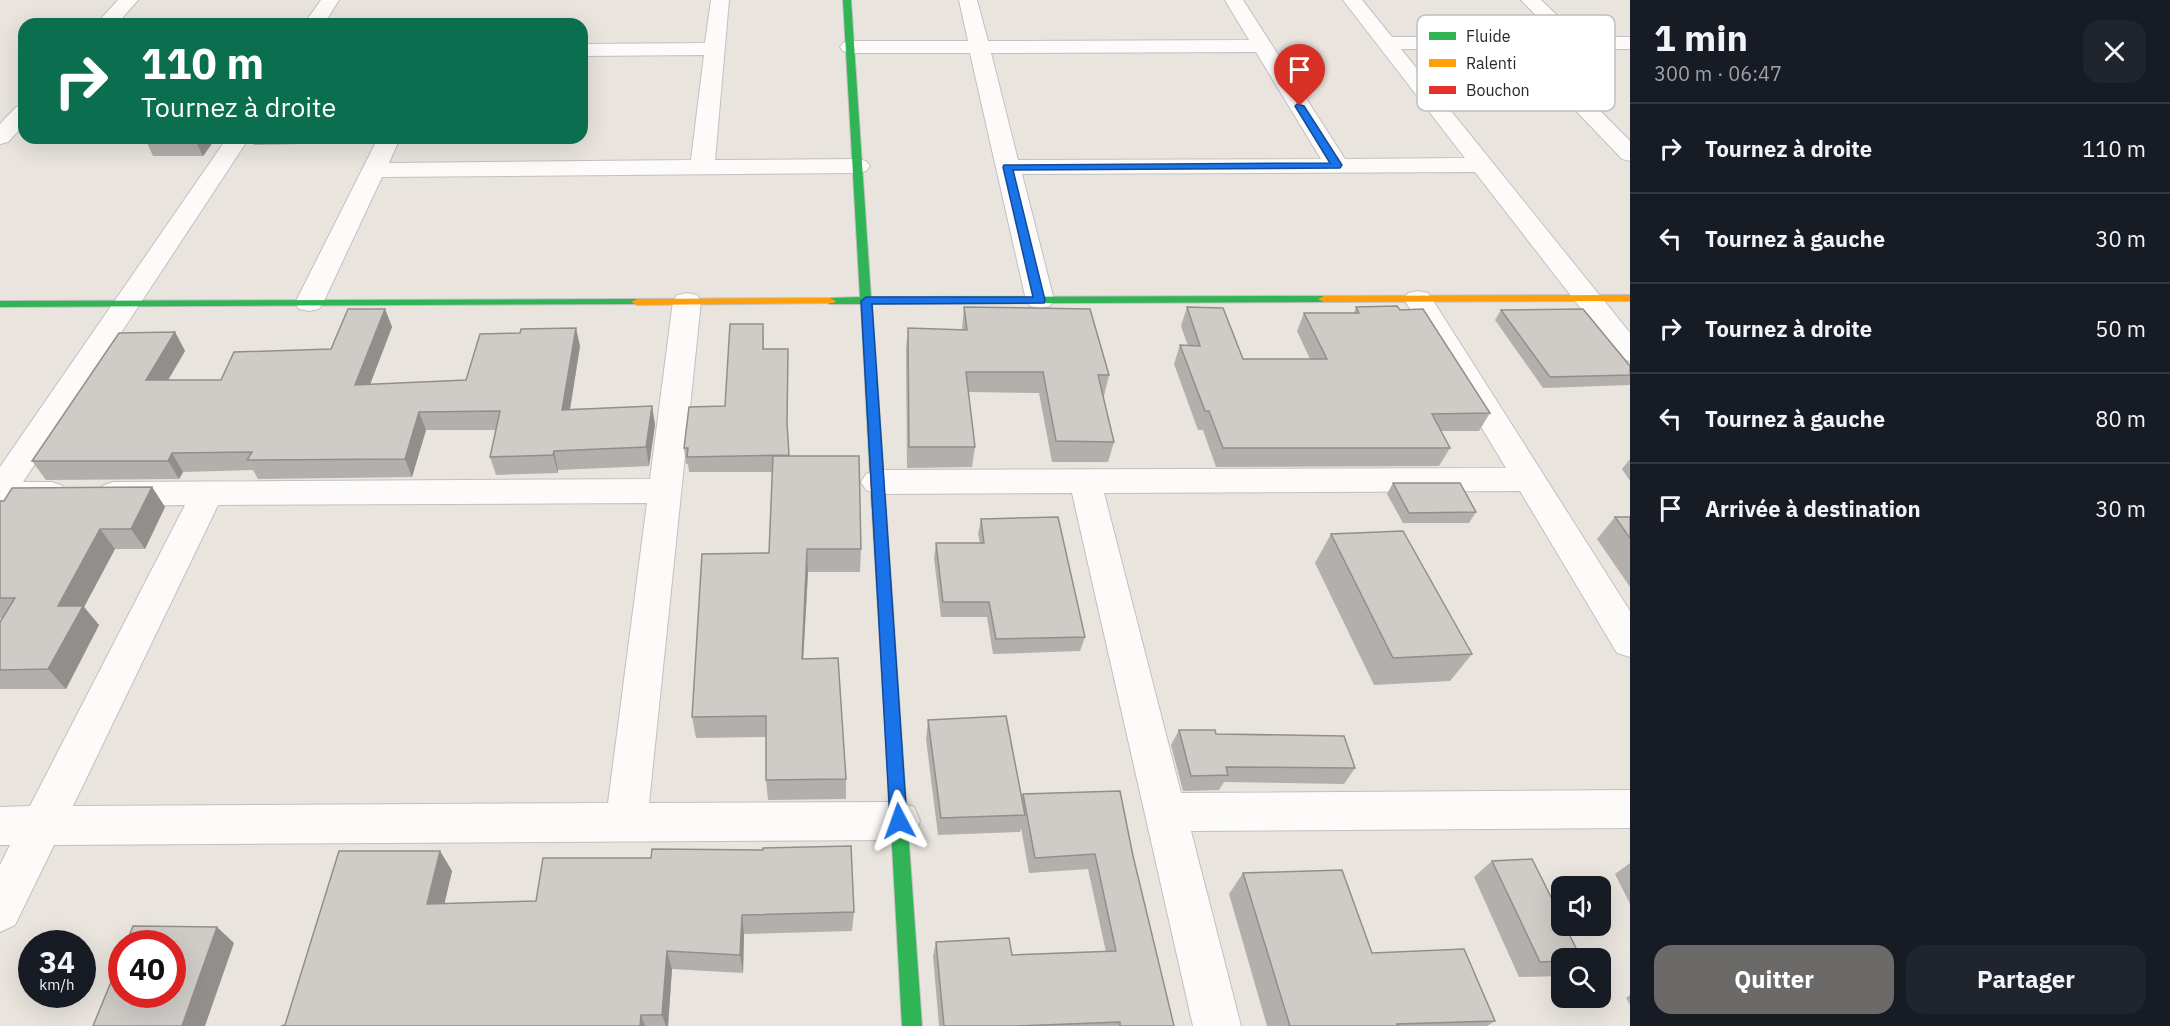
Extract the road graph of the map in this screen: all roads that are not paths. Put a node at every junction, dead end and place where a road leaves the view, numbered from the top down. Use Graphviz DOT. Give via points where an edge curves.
graph roads {
  1 [pos="129,0"];
  2 [pos="330,0"];
  3 [pos="720,0"];
  4 [pos="848,0"];
  5 [pos="968,0"];
  6 [pos="1234,0"];
  7 [pos="1352,0"];
  8 [pos="1530,0"];
  9 [pos="1546,15"];
  10 [pos="112,18"];
  11 [pos="318,18"];
  12 [pos="1386,43"];
  13 [pos="1417,43"];
  14 [pos="1263,46"];
  15 [pos="850,47"];
  16 [pos="979,47"];
  17 [pos="715,49"];
  18 [pos="588,50"];
  19 [pos="1417,82"];
  20 [pos="1440,111"];
  21 [pos="1588,111"];
  22 [pos="18,118"];
  23 [pos="0,138"];
  24 [pos="234,144"];
  25 [pos="386,144"];
  26 [pos="1630,154"];
  27 [pos="1337,165"];
  28 [pos="1482,165"];
  29 [pos="858,166"];
  30 [pos="1008,167"];
  31 [pos="702,168"];
  32 [pos="374,170"];
  33 [pos="1587,298"];
  34 [pos="1630,298"];
  35 [pos="1418,299"];
  36 [pos="1040,300"];
  37 [pos="687,301"];
  38 [pos="866,301"];
  39 [pos="309,303"];
  40 [pos="0,304"];
  41 [pos="126,304"];
  42 [pos="1630,352"];
  43 [pos="1529,479"];
  44 [pos="1085,481"];
  45 [pos="877,482"];
  46 [pos="665,491"];
  47 [pos="0,493"];
  48 [pos="208,493"];
  49 [pos="1630,642"];
  50 [pos="1630,809"];
  51 [pos="1164,812"];
  52 [pos="899,821"];
  53 [pos="626,822"];
  54 [pos="42,825"];
  55 [pos="0,826"];
  56 [pos="0,910"];
  57 [pos="912,1026"];
  58 [pos="1216,1026"];
  1 -- 10 [label="street"];
  2 -- 11 [label="street"];
  3 -- 17 [label="street"];
  4 -- 15 [label="street"];
  5 -- 16 [label="street"];
  6 -- 14 [label="street"];
  7 -- 12 [label="street"];
  8 -- 9 [label="street"];
  12 -- 13 [label="street"];
  12 -- 19 [label="street"];
  14 -- 16 [label="street"];
  14 -- 27 [label="street"];
  15 -- 16 [label="street"];
  15 -- 29 [label="street"];
  16 -- 30 [label="street"];
  17 -- 18 [label="street"];
  17 -- 31 [label="street"];
  20 -- 28 [label="street"];
  21 -- 26 [label="street"];
  22 -- 23 [label="street"];
  24 -- 41 [label="street"];
  25 -- 32 [label="street"];
  27 -- 28 [label="street"];
  27 -- 30 [label="street"];
  28 -- 33 [label="street"];
  29 -- 31 [label="street"];
  29 -- 38 [label="street"];
  30 -- 36 [label="street"];
  31 -- 32 [label="street"];
  32 -- 39 [label="street"];
  33 -- 34 [label="street"];
  33 -- 35 [label="street"];
  33 -- 42 [label="street"];
  35 -- 36 [label="street"];
  35 -- 43 [label="street"];
  36 -- 38 [label="street"];
  37 -- 38 [label="street"];
  37 -- 39 [label="street"];
  37 -- 46 [label="street"];
  38 -- 45 [label="street"];
  39 -- 41 [label="street"];
  40 -- 41 [label="street"];
  41 -- 47 [label="street"];
  43 -- 44 [label="street"];
  43 -- 49 [label="street"];
  44 -- 45 [label="street"];
  44 -- 51 [label="street"];
  45 -- 52 [label="street"];
  46 -- 48 [label="street"];
  46 -- 53 [label="street"];
  47 -- 48 [label="street"];
  48 -- 54 [label="street"];
  50 -- 51 [label="street"];
  51 -- 58 [label="street"];
  52 -- 53 [label="street"];
  52 -- 57 [label="street"];
  53 -- 54 [label="street"];
  54 -- 55 [label="street"];
  54 -- 56 [label="street"];
}
